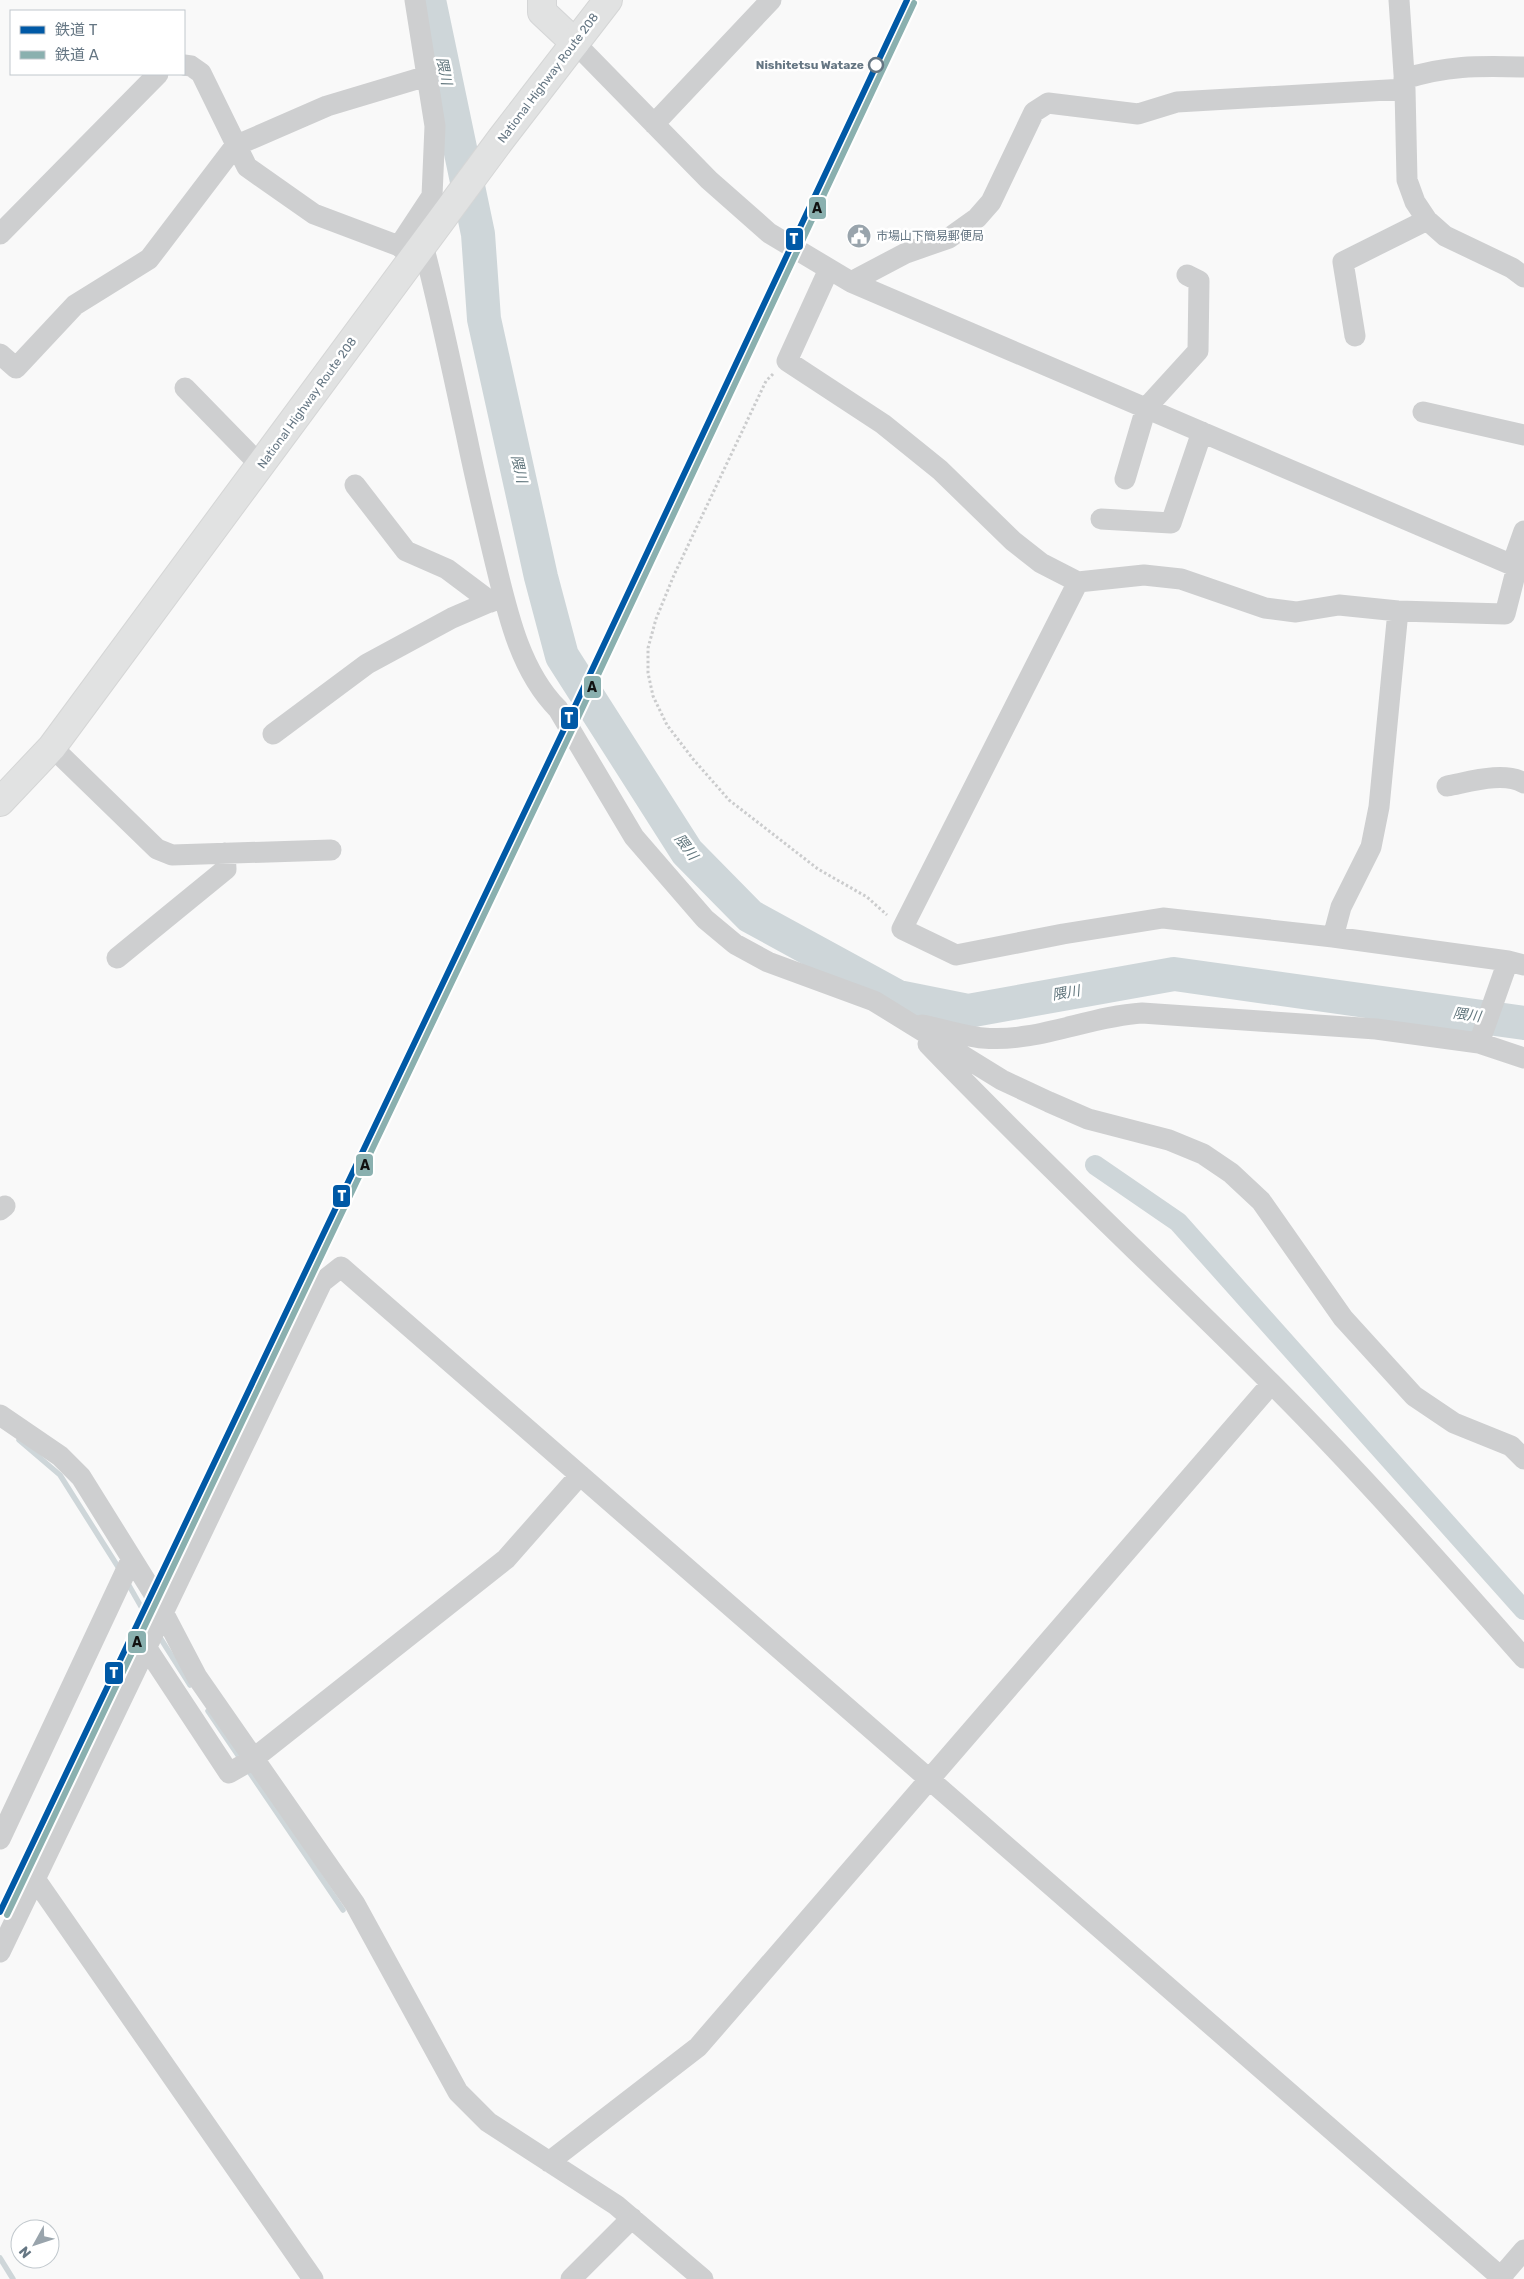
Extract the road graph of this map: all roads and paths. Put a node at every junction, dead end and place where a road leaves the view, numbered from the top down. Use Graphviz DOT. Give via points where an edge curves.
graph roads {
  1 [pos="415,0"];
  2 [pos="542,0"];
  3 [pos="608,0"];
  4 [pos="771,0"];
  5 [pos="1399,0"];
  6 [pos="575,43"];
  7 [pos="185,66"];
  8 [pos="1524,67"];
  9 [pos="157,75"];
  10 [pos="427,76"];
  11 [pos="1404,84"];
  12 [pos="654,124"];
  13 [pos="235,146"];
  14 [pos="1428,220"];
  15 [pos="1,232"];
  16 [pos="416,247"];
  17 [pos="829,269"];
  18 [pos="1187,275"];
  19 [pos="1524,277"];
  20 [pos="852,282"];
  21 [pos="1355,336"];
  22 [pos="0,354"];
  23 [pos="787,361"];
  24 [pos="185,388"];
  25 [pos="1146,408"];
  26 [pos="1423,412"];
  27 [pos="1202,432"];
  28 [pos="1524,435"];
  29 [pos="261,466"];
  30 [pos="1125,479"];
  31 [pos="356,485"];
  32 [pos="1102,519"];
  33 [pos="1524,531"];
  34 [pos="1518,567"];
  35 [pos="1078,582"];
  36 [pos="497,599"];
  37 [pos="1398,611"];
  38 [pos="273,734"];
  39 [pos="52,747"];
  40 [pos="1524,783"];
  41 [pos="1447,786"];
  42 [pos="0,802"];
  43 [pos="331,850"];
  44 [pos="225,853"];
  45 [pos="902,929"];
  46 [pos="1333,937"];
  47 [pos="118,958"];
  48 [pos="1516,963"];
  49 [pos="907,1022"];
  50 [pos="1482,1036"];
  51 [pos="1524,1058"];
  52 [pos="1271,1384"];
  53 [pos="0,1415"];
  54 [pos="1524,1458"];
  55 [pos="580,1475"];
  56 [pos="131,1560"];
  57 [pos="162,1613"];
  58 [pos="146,1647"];
  59 [pos="1524,1658"];
  60 [pos="253,1759"];
  61 [pos="930,1781"];
  62 [pos="0,1839"];
  63 [pos="36,1879"];
  64 [pos="0,1952"];
  65 [pos="549,2162"];
  66 [pos="632,2218"];
  67 [pos="1524,2250"];
  68 [pos="1500,2278"];
  69 [pos="314,2279"];
  70 [pos="571,2279"];
  71 [pos="703,2279"];
  1 -- 10 [label="street"];
  2 -- 6 [label="main road" via="542,12"];
  3 -- 6 [label="main road, National Highway Route 208"];
  4 -- 12 [label="street"];
  5 -- 11 [label="street"];
  6 -- 12 [label="street"];
  6 -- 16 [label="main road, National Highway Route 208"];
  7 -- 13 [label="street" via="201,73"];
  8 -- 11 [label="street" via="1436,69"];
  9 -- 15 [label="street"];
  10 -- 13 [label="street" via="327,106"];
  10 -- 16 [label="street" via="435,126 432,196"];
  11 -- 14 [label="street" via="1407,180 1415,202"];
  11 -- 20 [label="street" via="1177,102 1138,114 1048,103 1034,112 991,202 977,218 949,238 906,253"];
  12 -- 17 [label="street" via="709,180 769,233"];
  13 -- 16 [label="street" via="247,167 314,214"];
  13 -- 22 [label="street" via="149,259 75,305 16,368"];
  14 -- 19 [label="street" via="1445,236"];
  14 -- 21 [label="street" via="1343,262"];
  16 -- 29 [label="main road, National Highway Route 208"];
  16 -- 36 [label="street"];
  17 -- 20 [label="street"];
  17 -- 23 [label="street"];
  18 -- 25 [label="street" via="1199,281 1198,351"];
  20 -- 25 [label="street"];
  23 -- 35 [label="street" via="883,424 940,470 1013,541 1042,563"];
  23 -- 45 [label="path" via="766,381 674,575 648,648 648,673 667,725 729,800 818,869 867,897"];
  24 -- 29 [label="street"];
  25 -- 27 [label="street"];
  25 -- 30 [label="street"];
  26 -- 28 [label="street"];
  27 -- 32 [label="street" via="1172,523"];
  27 -- 34 [label="street"];
  29 -- 39 [label="main road, National Highway Route 208"];
  31 -- 36 [label="street" via="406,551 447,568"];
  33 -- 34 [label="street"];
  34 -- 37 [label="street" via="1505,614"];
  35 -- 37 [label="street" via="1144,575 1181,579 1265,608 1296,612 1339,605"];
  35 -- 45 [label="street"];
  36 -- 38 [label="street" via="452,618 367,664"];
  36 -- 49 [label="street" via="546,697 567,722 634,837 705,919 735,944 768,962 874,1001"];
  37 -- 46 [label="street" via="1378,815 1371,847 1341,907"];
  39 -- 42 [label="main road, National Highway Route 208"];
  39 -- 44 [label="street" via="157,849 172,855"];
  40 -- 41 [label="street" via="1500,778"];
  43 -- 44 [label="street"];
  44 -- 47 [label="street" via="226,869"];
  45 -- 46 [label="street" via="956,955 1163,918"];
  46 -- 48 [label="street"];
  48 -- 50 [label="street"];
  49 -- 50 [label="street" via="983,1038 1010,1037 1115,1014 1142,1012"];
  49 -- 52 [label="street"];
  49 -- 54 [label="street" via="1002,1080 1088,1119 1177,1143 1203,1154 1231,1173 1261,1201 1343,1318 1414,1396 1454,1423 1511,1446"];
  50 -- 51 [label="street"];
  52 -- 59 [label="street" via="1430,1551"];
  52 -- 61 [label="street"];
  53 -- 56 [label="street" via="60,1456 81,1477"];
  55 -- 57 [label="street" via="341,1267 322,1282"];
  55 -- 60 [label="street" via="506,1559"];
  55 -- 61 [label="street"];
  56 -- 57 [label="street"];
  56 -- 62 [label="street"];
  57 -- 58 [label="street"];
  57 -- 60 [label="street" via="196,1677"];
  58 -- 60 [label="street" via="230,1774"];
  58 -- 63 [label="street"];
  60 -- 65 [label="street" via="355,1904 458,2092 488,2122"];
  61 -- 65 [label="street" via="698,2047"];
  61 -- 68 [label="street"];
  63 -- 64 [label="street"];
  63 -- 69 [label="street"];
  65 -- 66 [label="street" via="616,2204"];
  66 -- 70 [label="street"];
  66 -- 71 [label="street"];
  67 -- 68 [label="street"];
}
